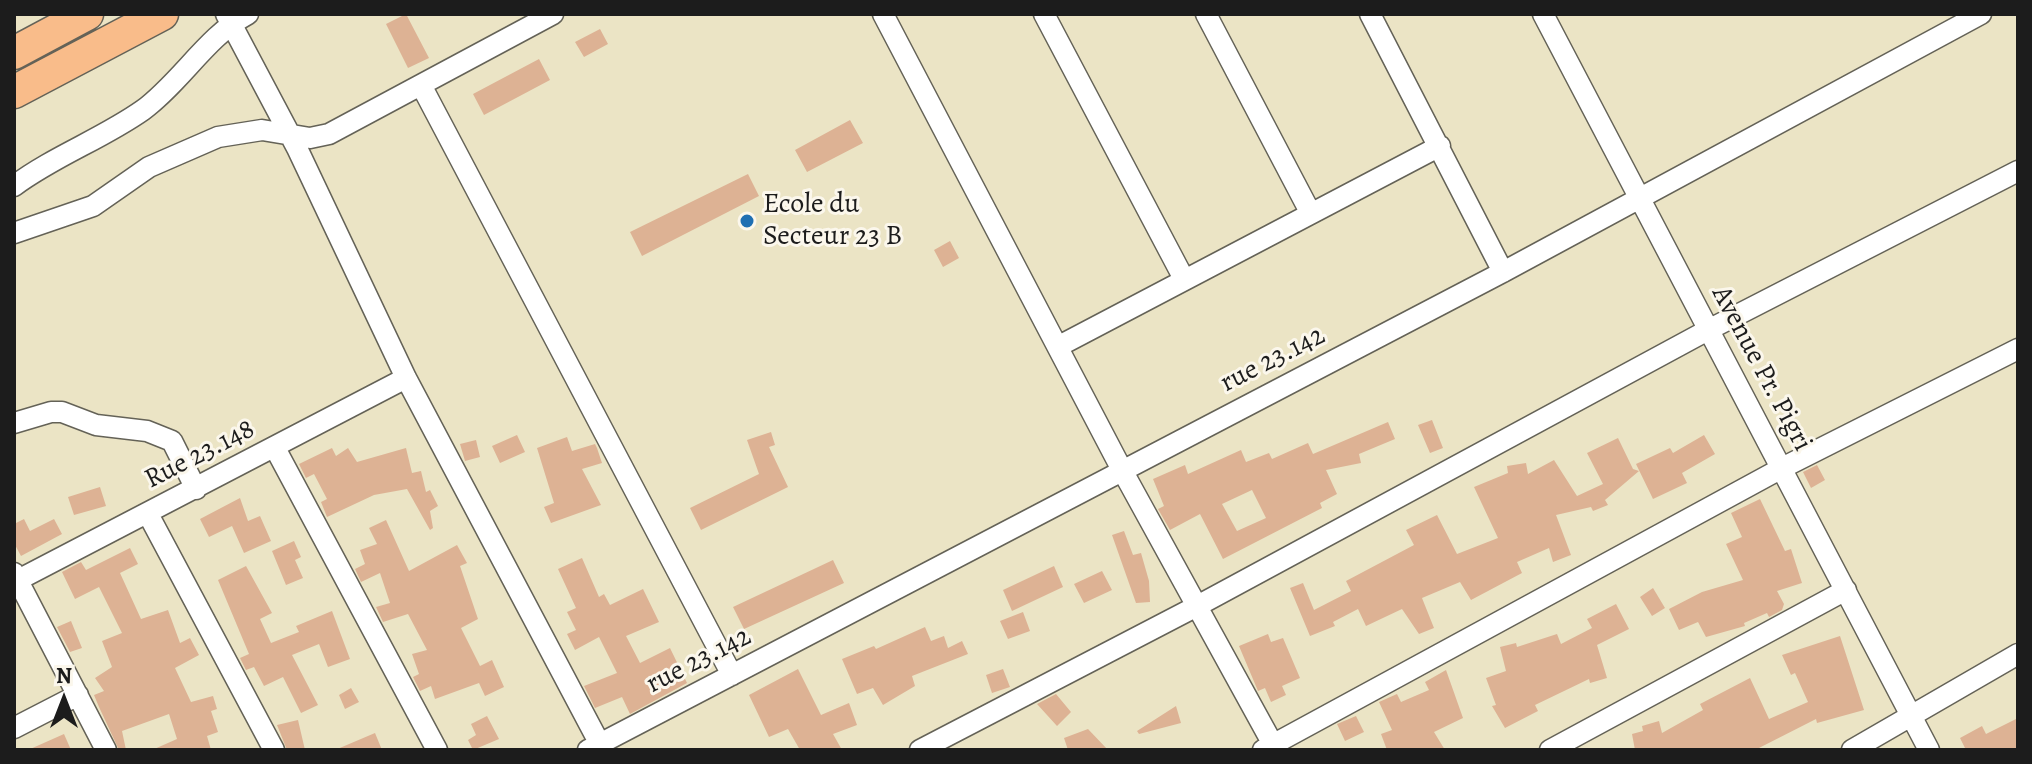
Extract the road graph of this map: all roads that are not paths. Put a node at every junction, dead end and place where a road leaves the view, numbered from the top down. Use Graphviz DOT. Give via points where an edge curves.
graph roads {
  1 [pos="87,14"];
  2 [pos="162,14"];
  3 [pos="553,14"];
  4 [pos="883,14"];
  5 [pos="1044,14"];
  6 [pos="1206,14"];
  7 [pos="1370,14"];
  8 [pos="1543,14"];
  9 [pos="1981,14"];
  10 [pos="235,17"];
  11 [pos="14,53"];
  12 [pos="421,85"];
  13 [pos="14,92"];
  14 [pos="290,134"];
  15 [pos="1440,146"];
  16 [pos="2018,171"];
  17 [pos="14,186"];
  18 [pos="1639,196"];
  19 [pos="1310,212"];
  20 [pos="14,233"];
  21 [pos="1503,272"];
  22 [pos="1184,279"];
  23 [pos="1708,330"];
  24 [pos="1059,346"];
  25 [pos="2018,349"];
  26 [pos="406,378"];
  27 [pos="14,423"];
  28 [pos="275,448"];
  29 [pos="1782,468"];
  30 [pos="1122,470"];
  31 [pos="196,489"];
  32 [pos="148,514"];
  33 [pos="16,577"];
  34 [pos="1846,590"];
  35 [pos="1199,605"];
  36 [pos="2018,654"];
  37 [pos="732,675"];
  38 [pos="78,695"];
  39 [pos="1912,718"];
  40 [pos="14,728"];
  41 [pos="597,748"];
  42 [pos="1271,748"];
  43 [pos="106,750"];
  44 [pos="274,750"];
  45 [pos="437,750"];
  46 [pos="920,750"];
  47 [pos="1550,750"];
  48 [pos="1852,750"];
  49 [pos="1929,750"];
  1 -- 11 [label="main road"];
  2 -- 13 [label="main road"];
  3 -- 12 [label="street"];
  4 -- 24 [label="street"];
  5 -- 22 [label="street"];
  6 -- 19 [label="street"];
  7 -- 15 [label="street"];
  8 -- 18 [label="street, Avenue Pr. Pigri"];
  9 -- 18 [label="street, rue 23.142"];
  10 -- 14 [label="street"];
  10 -- 17 [label="street" via="176,83 143,110"];
  12 -- 14 [label="street" via="329,134"];
  12 -- 37 [label="street"];
  14 -- 20 [label="street" via="262,130 218,137 149,167 93,206"];
  14 -- 26 [label="street"];
  15 -- 19 [label="street"];
  15 -- 21 [label="street"];
  16 -- 23 [label="street"];
  18 -- 21 [label="street, rue 23.142"];
  18 -- 23 [label="street, Avenue Pr. Pigri"];
  19 -- 22 [label="street"];
  21 -- 30 [label="street, rue 23.142"];
  22 -- 24 [label="street"];
  23 -- 29 [label="street, Avenue Pr. Pigri"];
  23 -- 35 [label="street"];
  24 -- 30 [label="street"];
  25 -- 29 [label="street"];
  26 -- 28 [label="street, Rue 23.148"];
  26 -- 41 [label="street"];
  27 -- 31 [label="street" via="51,412 96,425 147,431 172,441"];
  28 -- 31 [label="street, Rue 23.148"];
  28 -- 45 [label="street"];
  29 -- 34 [label="street, Avenue Pr. Pigri"];
  29 -- 42 [label="street"];
  30 -- 35 [label="street"];
  30 -- 37 [label="street, rue 23.142"];
  31 -- 32 [label="street, Rue 23.148"];
  32 -- 33 [label="street, Rue 23.148"];
  32 -- 44 [label="street"];
  33 -- 38 [label="street"];
  34 -- 39 [label="street, Avenue Pr. Pigri"];
  34 -- 47 [label="street"];
  35 -- 42 [label="street"];
  35 -- 46 [label="street"];
  36 -- 39 [label="street"];
  37 -- 41 [label="street, rue 23.142"];
  38 -- 40 [label="street"];
  38 -- 43 [label="street"];
  39 -- 48 [label="street"];
  39 -- 49 [label="street, Avenue Pr. Pigri"];
}
